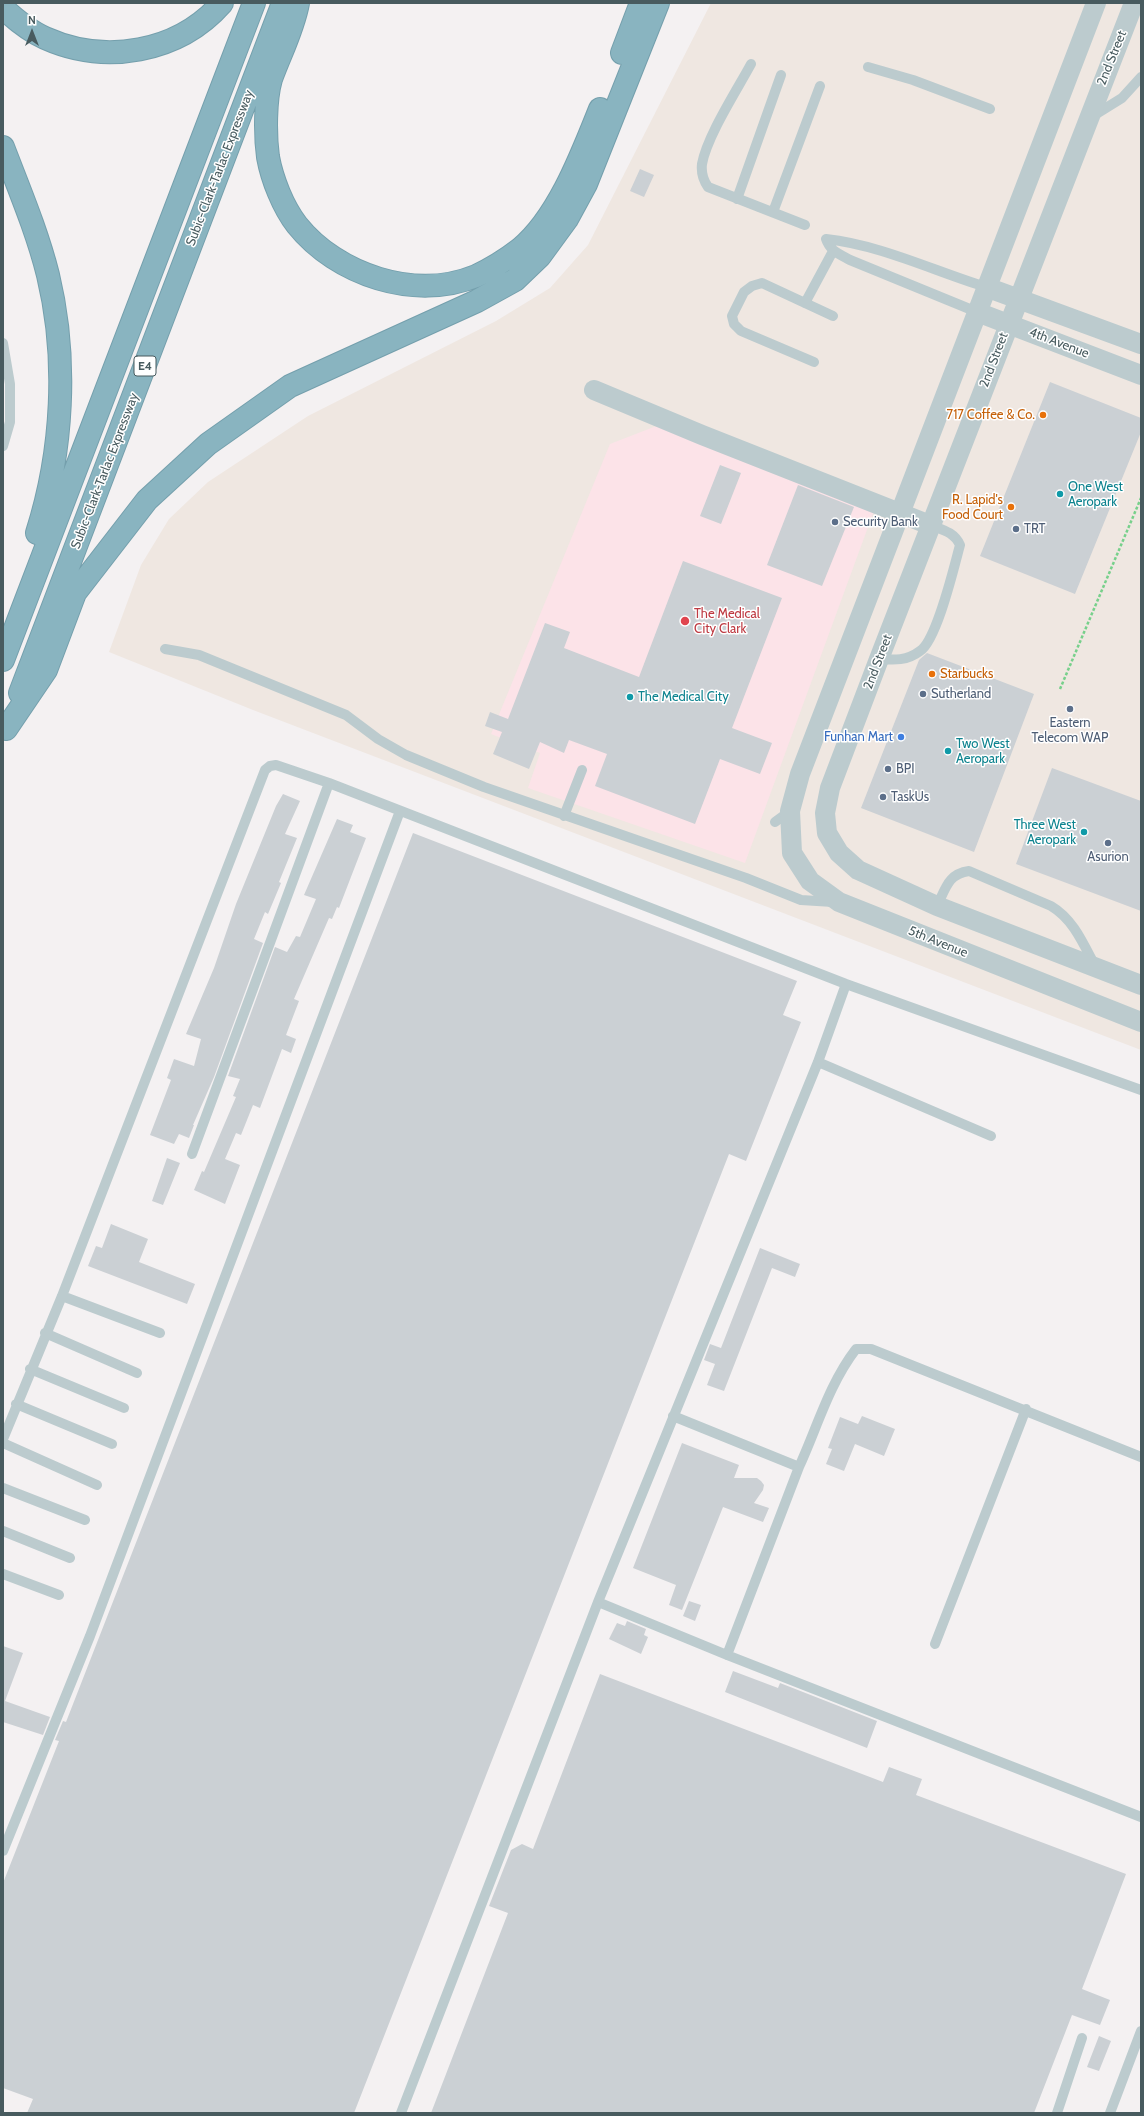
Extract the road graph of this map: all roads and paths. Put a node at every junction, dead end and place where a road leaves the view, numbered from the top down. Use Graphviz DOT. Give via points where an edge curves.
graph roads {
  1 [pos="222,3"];
  2 [pos="254,3"];
  3 [pos="282,3"];
  4 [pos="298,3"];
  5 [pos="641,3"];
  6 [pos="658,3"];
  7 [pos="1096,3"];
  8 [pos="1134,3"];
  9 [pos="3,8"];
  10 [pos="751,64"];
  11 [pos="868,67"];
  12 [pos="781,75"];
  13 [pos="1141,77"];
  14 [pos="820,86"];
  15 [pos="990,109"];
  16 [pos="1088,119"];
  17 [pos="3,146"];
  18 [pos="737,198"];
  19 [pos="773,212"];
  20 [pos="805,225"];
  21 [pos="852,244"];
  22 [pos="833,251"];
  23 [pos="850,260"];
  24 [pos="986,287"];
  25 [pos="1018,298"];
  26 [pos="805,303"];
  27 [pos="977,312"];
  28 [pos="834,316"];
  29 [pos="1008,323"];
  30 [pos="3,343"];
  31 [pos="1141,344"];
  32 [pos="814,362"];
  33 [pos="1141,375"];
  34 [pos="594,390"];
  35 [pos="3,446"];
  36 [pos="1141,498"];
  37 [pos="899,513"];
  38 [pos="930,525"];
  39 [pos="3,634"];
  40 [pos="848,648"];
  41 [pos="165,649"];
  42 [pos="879,659"];
  43 [pos="3,660"];
  44 [pos="1060,689"];
  45 [pos="4,733"];
  46 [pos="582,770"];
  47 [pos="329,783"];
  48 [pos="400,811"];
  49 [pos="564,816"];
  50 [pos="839,902"];
  51 [pos="937,906"];
  52 [pos="1097,968"];
  53 [pos="846,984"];
  54 [pos="1141,985"];
  55 [pos="1141,1022"];
  56 [pos="818,1062"];
  57 [pos="1141,1090"];
  58 [pos="991,1136"];
  59 [pos="192,1154"];
  60 [pos="62,1296"];
  61 [pos="160,1333"];
  62 [pos="45,1334"];
  63 [pos="30,1369"];
  64 [pos="137,1373"];
  65 [pos="16,1404"];
  66 [pos="124,1408"];
  67 [pos="1026,1409"];
  68 [pos="673,1416"];
  69 [pos="3,1439"];
  70 [pos="3,1443"];
  71 [pos="112,1444"];
  72 [pos="1141,1456"];
  73 [pos="799,1467"];
  74 [pos="97,1485"];
  75 [pos="3,1488"];
  76 [pos="85,1520"];
  77 [pos="3,1531"];
  78 [pos="70,1558"];
  79 [pos="3,1574"];
  80 [pos="59,1596"];
  81 [pos="598,1602"];
  82 [pos="935,1644"];
  83 [pos="726,1655"];
  84 [pos="1141,1817"];
  85 [pos="3,1851"];
  86 [pos="1141,2031"];
  87 [pos="1082,2038"];
  88 [pos="401,2113"];
  89 [pos="1057,2113"];
  90 [pos="1110,2113"];
  1 -- 9 [label="highway" via="196,26 168,41 137,51 120,53 90,51 58,43 28,28"];
  2 -- 43 [label="highway, E4"];
  3 -- 45 [label="highway, Subic-Clark-Tarlac Expressway / E4"];
  4 -- 5 [label="highway" via="271,81 266,121 268,157 280,195 297,225 344,264 368,276 398,283 427,284 454,282 476,276 521,248 551,214 575,169"];
  6 -- 45 [label="highway" via="586,184 567,219 540,256 514,280 477,301 290,386 208,444 147,500 75,593 46,670"];
  7 -- 24 [label="street"];
  8 -- 16 [label="street, 2nd Street"];
  10 -- 18 [label="lane" via="711,141 702,165 702,179 708,187"];
  11 -- 15 [label="lane" via="913,80"];
  12 -- 18 [label="lane"];
  13 -- 16 [label="lane" via="1122,98"];
  14 -- 19 [label="lane"];
  16 -- 25 [label="street, 2nd Street"];
  17 -- 39 [label="highway" via="48,275 57,336 60,397 57,438 46,501"];
  18 -- 19 [label="lane"];
  19 -- 20 [label="lane"];
  21 -- 22 [label="lane" via="826,239"];
  21 -- 23 [label="lane"];
  21 -- 24 [label="lane" via="890,254"];
  22 -- 23 [label="lane"];
  22 -- 26 [label="lane"];
  23 -- 27 [label="lane"];
  24 -- 25 [label="street, 4th Avenue"];
  24 -- 27 [label="street"];
  25 -- 29 [label="street, 2nd Street"];
  25 -- 31 [label="street, 4th Avenue"];
  26 -- 28 [label="lane"];
  26 -- 32 [label="lane" via="762,283 744,292 732,316 734,324 741,331"];
  27 -- 29 [label="street, 4th Avenue"];
  27 -- 37 [label="street"];
  29 -- 33 [label="street, 4th Avenue"];
  29 -- 38 [label="street, 2nd Street"];
  30 -- 35 [label="lane" via="10,384 10,422"];
  34 -- 37 [label="street"];
  36 -- 44 [label="path"];
  37 -- 38 [label="street"];
  37 -- 40 [label="street"];
  38 -- 42 [label="street, 2nd Street"];
  38 -- 42 [label="lane" via="949,532 957,538 960,545 948,591 930,642 921,651 902,660"];
  40 -- 42 [label="street"];
  40 -- 50 [label="street, 5th Avenue" via="782,816 792,853 810,881"];
  41 -- 49 [label="lane" via="199,655 346,715 378,739 406,755"];
  42 -- 51 [label="street, 2nd Street" via="830,788 825,813 827,834 839,853 858,870"];
  46 -- 49 [label="lane"];
  47 -- 48 [label="lane"];
  47 -- 59 [label="lane"];
  47 -- 60 [label="lane" via="276,765 265,770"];
  48 -- 53 [label="lane"];
  48 -- 85 [label="lane" via="92,1629"];
  49 -- 50 [label="lane" via="746,878 801,900"];
  50 -- 55 [label="street, 5th Avenue"];
  51 -- 52 [label="street"];
  51 -- 52 [label="lane" via="952,877 969,871 1062,913 1071,922"];
  52 -- 54 [label="street"];
  53 -- 56 [label="lane"];
  53 -- 57 [label="lane"];
  56 -- 58 [label="lane"];
  56 -- 68 [label="lane"];
  60 -- 61 [label="lane"];
  60 -- 62 [label="lane"];
  62 -- 63 [label="lane"];
  62 -- 64 [label="lane"];
  63 -- 65 [label="lane"];
  63 -- 66 [label="lane"];
  65 -- 69 [label="lane"];
  65 -- 71 [label="lane"];
  67 -- 72 [label="lane"];
  67 -- 73 [label="lane" via="871,1348 856,1349 822,1408 816,1429"];
  67 -- 82 [label="lane"];
  68 -- 73 [label="lane"];
  68 -- 81 [label="lane"];
  70 -- 74 [label="lane"];
  73 -- 83 [label="lane"];
  75 -- 76 [label="lane"];
  77 -- 78 [label="lane"];
  79 -- 80 [label="lane"];
  81 -- 83 [label="lane"];
  81 -- 88 [label="lane"];
  83 -- 84 [label="lane"];
  86 -- 90 [label="lane"];
  87 -- 89 [label="lane"];
}
